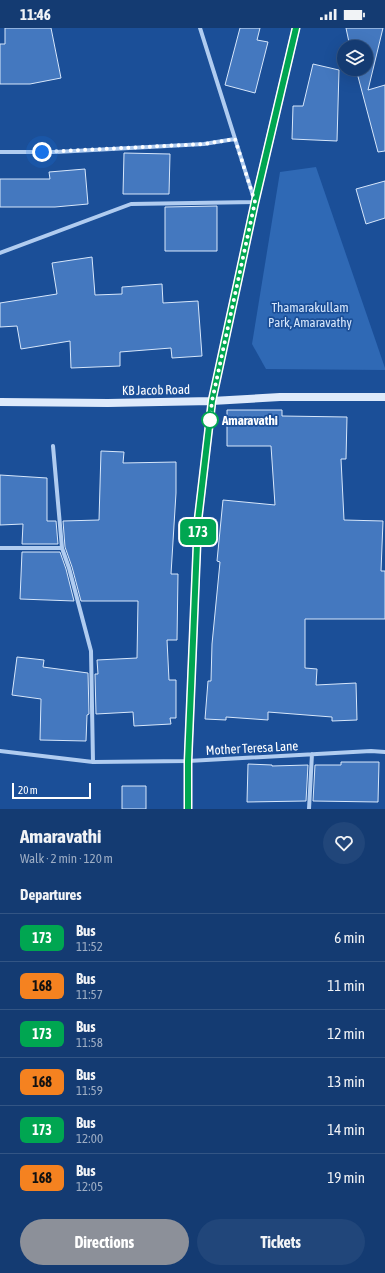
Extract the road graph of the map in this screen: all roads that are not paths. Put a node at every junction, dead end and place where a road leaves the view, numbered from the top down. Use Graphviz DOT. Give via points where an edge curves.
graph roads {
  1 [pos="200,28"];
  2 [pos="296,28"];
  3 [pos="235,139"];
  4 [pos="0,152"];
  5 [pos="255,202"];
  6 [pos="0,253"];
  7 [pos="385,397"];
  8 [pos="212,401"];
  9 [pos="0,402"];
  10 [pos="53,446"];
  11 [pos="0,548"];
  12 [pos="62,548"];
  13 [pos="0,751"];
  14 [pos="385,752"];
  15 [pos="312,754"];
  16 [pos="188,761"];
  17 [pos="93,762"];
  18 [pos="188,809"];
  19 [pos="309,809"];
  1 -- 3 [label="street"];
  2 -- 5 [label="street"];
  3 -- 4 [label="street" via="204,144 56,152"];
  3 -- 5 [label="street"];
  5 -- 6 [label="street" via="131,204"];
  5 -- 8 [label="street"];
  7 -- 8 [label="street, KB Jacob Road" via="280,397"];
  8 -- 9 [label="street, KB Jacob Road"];
  8 -- 16 [label="street" via="198,520"];
  10 -- 12 [label="street"];
  11 -- 12 [label="street"];
  12 -- 17 [label="street" via="91,651"];
  13 -- 17 [label="street, Mother Teresa Lane"];
  14 -- 15 [label="street, Mother Teresa Lane"];
  15 -- 16 [label="street, Mother Teresa Lane"];
  15 -- 19 [label="street"];
  16 -- 17 [label="street, Mother Teresa Lane"];
  16 -- 18 [label="street"];
}
